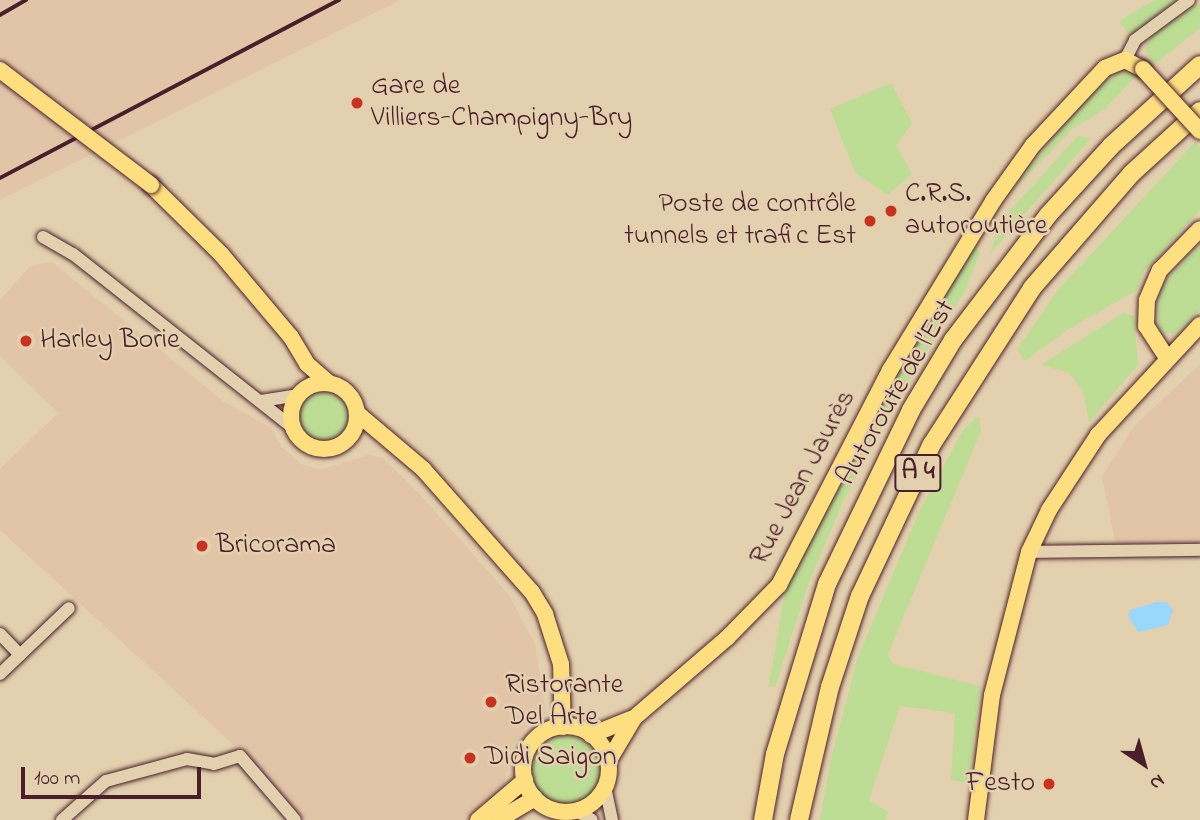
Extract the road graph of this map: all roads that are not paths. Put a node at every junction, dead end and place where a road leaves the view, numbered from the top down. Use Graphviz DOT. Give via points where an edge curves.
graph roads {
  1 [pos="1189,0"];
  2 [pos="1125,60"];
  3 [pos="1200,65"];
  4 [pos="0,70"];
  5 [pos="1200,111"];
  6 [pos="1200,131"];
  7 [pos="1200,229"];
  8 [pos="43,237"];
  9 [pos="1200,325"];
  10 [pos="1167,358"];
  11 [pos="307,364"];
  12 [pos="330,383"];
  13 [pos="301,392"];
  14 [pos="261,401"];
  15 [pos="357,413"];
  16 [pos="292,426"];
  17 [pos="385,440"];
  18 [pos="343,442"];
  19 [pos="1200,550"];
  20 [pos="1029,552"];
  21 [pos="69,608"];
  22 [pos="0,634"];
  23 [pos="20,655"];
  24 [pos="0,674"];
  25 [pos="634,718"];
  26 [pos="563,727"];
  27 [pos="591,735"];
  28 [pos="608,762"];
  29 [pos="525,780"];
  30 [pos="605,788"];
  31 [pos="535,798"];
  32 [pos="576,811"];
  33 [pos="62,820"];
  34 [pos="295,820"];
  35 [pos="478,820"];
  36 [pos="498,820"];
  37 [pos="592,820"];
  38 [pos="612,820"];
  39 [pos="763,820"];
  40 [pos="799,820"];
  41 [pos="976,820"];
  1 -- 2 [label="street" via="1135,40"];
  2 -- 6 [label="main road, bridge" via="1143,69"];
  2 -- 25 [label="main road, Rue Jean Jaurès" via="1105,68 1033,145 993,201 890,370 779,585 727,638"];
  3 -- 39 [label="highway, Autoroute de l’Est / A 4" via="1111,146 1049,214 960,330 911,410 827,584 775,754"];
  4 -- 11 [label="main road, bridge" via="151,185 221,254 291,337"];
  5 -- 40 [label="highway, Autoroute de l’Est / A 4" via="1131,174 1032,288 932,444 860,596 830,687"];
  7 -- 10 [label="main road" via="1160,270 1149,292 1146,326"];
  8 -- 14 [label="street" via="73,254"];
  9 -- 10 [label="main road"];
  10 -- 20 [label="main road" via="1091,444 1049,510"];
  11 -- 12 [label="main road"];
  11 -- 13 [label="main road"];
  12 -- 13 [label="main road"];
  12 -- 15 [label="main road" via="346,391"];
  13 -- 14 [label="street" via="280,401"];
  13 -- 16 [label="main road" via="291,412"];
  14 -- 16 [label="street"];
  15 -- 17 [label="main road"];
  15 -- 18 [label="main road" via="354,429"];
  16 -- 18 [label="main road" via="304,442 316,448"];
  17 -- 18 [label="main road"];
  17 -- 26 [label="main road" via="423,469 532,592 545,614 561,664"];
  19 -- 20 [label="street"];
  20 -- 41 [label="main road" via="1008,619 992,695"];
  21 -- 23 [label="street"];
  22 -- 23 [label="street"];
  23 -- 24 [label="street"];
  25 -- 27 [label="main road, Rue Jean Jaurès"];
  25 -- 28 [label="main road, Rue Jean Jaurès"];
  26 -- 27 [label="main road"];
  26 -- 29 [label="main road" via="542,734 532,745 525,758"];
  27 -- 28 [label="main road"];
  28 -- 30 [label="main road, Rue Jean Jaurès"];
  29 -- 31 [label="main road"];
  29 -- 35 [label="main road"];
  30 -- 32 [label="main road" via="593,803"];
  30 -- 38 [label="street"];
  31 -- 32 [label="main road" via="558,811"];
  31 -- 36 [label="main road"];
  32 -- 37 [label="street"];
  33 -- 34 [label="street" via="106,781 187,759 209,764 234,756 244,760"];
}
